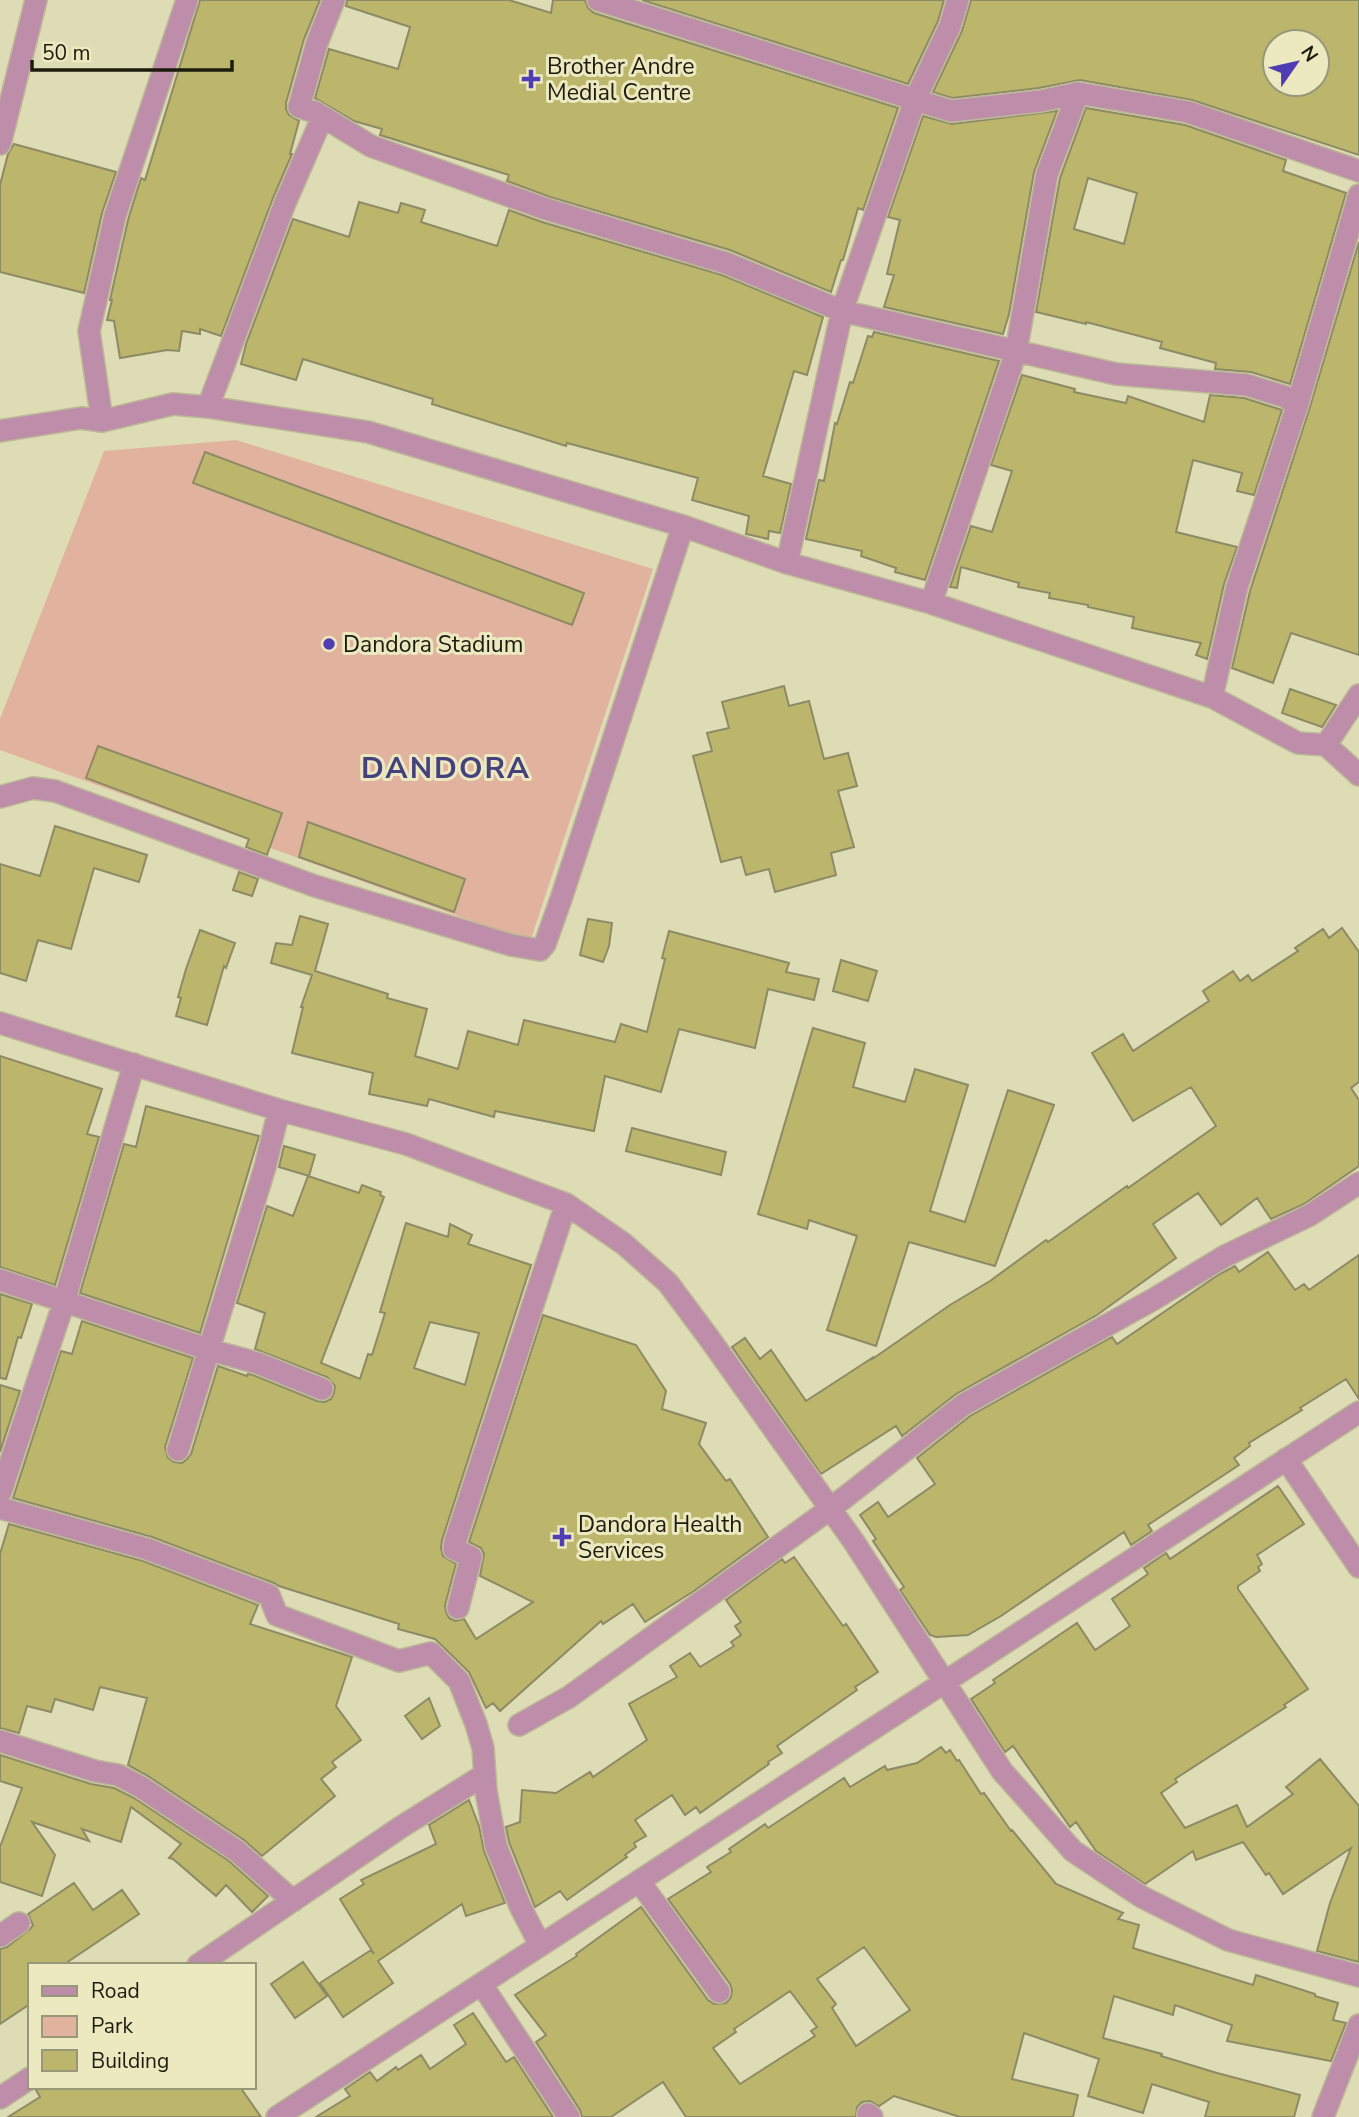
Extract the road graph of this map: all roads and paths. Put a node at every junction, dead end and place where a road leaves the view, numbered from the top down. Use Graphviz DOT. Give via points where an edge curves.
graph roads {
  1 [pos="36,0"];
  2 [pos="187,0"];
  3 [pos="334,0"];
  4 [pos="598,0"];
  5 [pos="958,0"];
  6 [pos="1078,93"];
  7 [pos="915,100"];
  8 [pos="322,118"];
  9 [pos="0,144"];
  10 [pos="1359,171"];
  11 [pos="1359,195"];
  12 [pos="842,311"];
  13 [pos="1016,352"];
  14 [pos="1297,406"];
  15 [pos="208,407"];
  16 [pos="102,421"];
  17 [pos="0,431"];
  18 [pos="683,526"];
  19 [pos="787,563"];
  20 [pos="931,603"];
  21 [pos="1359,695"];
  22 [pos="1212,697"];
  23 [pos="1326,745"];
  24 [pos="1359,775"];
  25 [pos="0,797"];
  26 [pos="0,1023"];
  27 [pos="134,1064"];
  28 [pos="279,1110"];
  29 [pos="1359,1182"];
  30 [pos="566,1204"];
  31 [pos="0,1280"];
  32 [pos="64,1301"];
  33 [pos="210,1350"];
  34 [pos="322,1389"];
  35 [pos="1359,1412"];
  36 [pos="178,1450"];
  37 [pos="1286,1459"];
  38 [pos="0,1494"];
  39 [pos="0,1508"];
  40 [pos="830,1509"];
  41 [pos="1359,1567"];
  42 [pos="458,1608"];
  43 [pos="944,1682"];
  44 [pos="519,1725"];
  45 [pos="0,1741"];
  46 [pos="484,1775"];
  47 [pos="639,1881"];
  48 [pos="293,1901"];
  49 [pos="19,1923"];
  50 [pos="0,1936"];
  51 [pos="540,1945"];
  52 [pos="201,1963"];
  53 [pos="1359,1976"];
  54 [pos="482,1985"];
  55 [pos="719,1992"];
  56 [pos="1359,2025"];
  57 [pos="28,2079"];
  58 [pos="0,2098"];
  59 [pos="277,2117"];
  60 [pos="569,2117"];
  61 [pos="1323,2117"];
  1 -- 9 [label="street"];
  2 -- 16 [label="street" via="115,216 89,331"];
  3 -- 8 [label="street" via="299,107"];
  4 -- 7 [label="street"];
  5 -- 7 [label="street"];
  6 -- 7 [label="street" via="951,111"];
  6 -- 10 [label="street" via="1188,112"];
  6 -- 13 [label="street" via="1047,174"];
  7 -- 12 [label="street"];
  8 -- 12 [label="street" via="371,146 546,209 726,262"];
  8 -- 15 [label="street"];
  11 -- 14 [label="street"];
  12 -- 13 [label="street"];
  12 -- 19 [label="street"];
  13 -- 14 [label="street" via="1116,374 1247,385 1286,397"];
  13 -- 20 [label="street"];
  14 -- 22 [label="street" via="1237,587"];
  15 -- 16 [label="street" via="173,404"];
  15 -- 18 [label="street" via="368,432"];
  16 -- 17 [label="street" via="81,418"];
  18 -- 19 [label="street"];
  18 -- 25 [label="street" via="561,899 540,950 315,886 55,791 33,788"];
  19 -- 20 [label="street"];
  20 -- 22 [label="street"];
  21 -- 23 [label="street"];
  22 -- 23 [label="street" via="1298,743"];
  23 -- 24 [label="street"];
  26 -- 27 [label="street"];
  27 -- 28 [label="street"];
  27 -- 32 [label="street"];
  28 -- 30 [label="street" via="406,1144"];
  28 -- 33 [label="street"];
  29 -- 40 [label="street" via="1310,1215 1225,1256 963,1405"];
  30 -- 40 [label="street" via="624,1244 668,1283"];
  30 -- 42 [label="street" via="455,1542 454,1549 471,1556"];
  31 -- 32 [label="street"];
  32 -- 33 [label="street"];
  32 -- 38 [label="street"];
  33 -- 34 [label="street"];
  33 -- 36 [label="street"];
  35 -- 37 [label="street"];
  37 -- 41 [label="street"];
  37 -- 43 [label="street"];
  39 -- 46 [label="street" via="147,1549 269,1595 277,1615 399,1661 431,1653 459,1681 483,1748"];
  40 -- 43 [label="street"];
  40 -- 44 [label="street" via="569,1698"];
  43 -- 47 [label="street"];
  43 -- 53 [label="street" via="1002,1770 1073,1851 1142,1897 1228,1940"];
  45 -- 48 [label="street" via="118,1775 141,1787 237,1851"];
  46 -- 48 [label="street"];
  46 -- 51 [label="street" via="496,1846"];
  47 -- 51 [label="street"];
  47 -- 55 [label="street"];
  48 -- 52 [label="street"];
  49 -- 50 [label="street"];
  51 -- 54 [label="street"];
  54 -- 59 [label="street"];
  54 -- 60 [label="street"];
  56 -- 61 [label="street"];
  57 -- 58 [label="street"];
}
